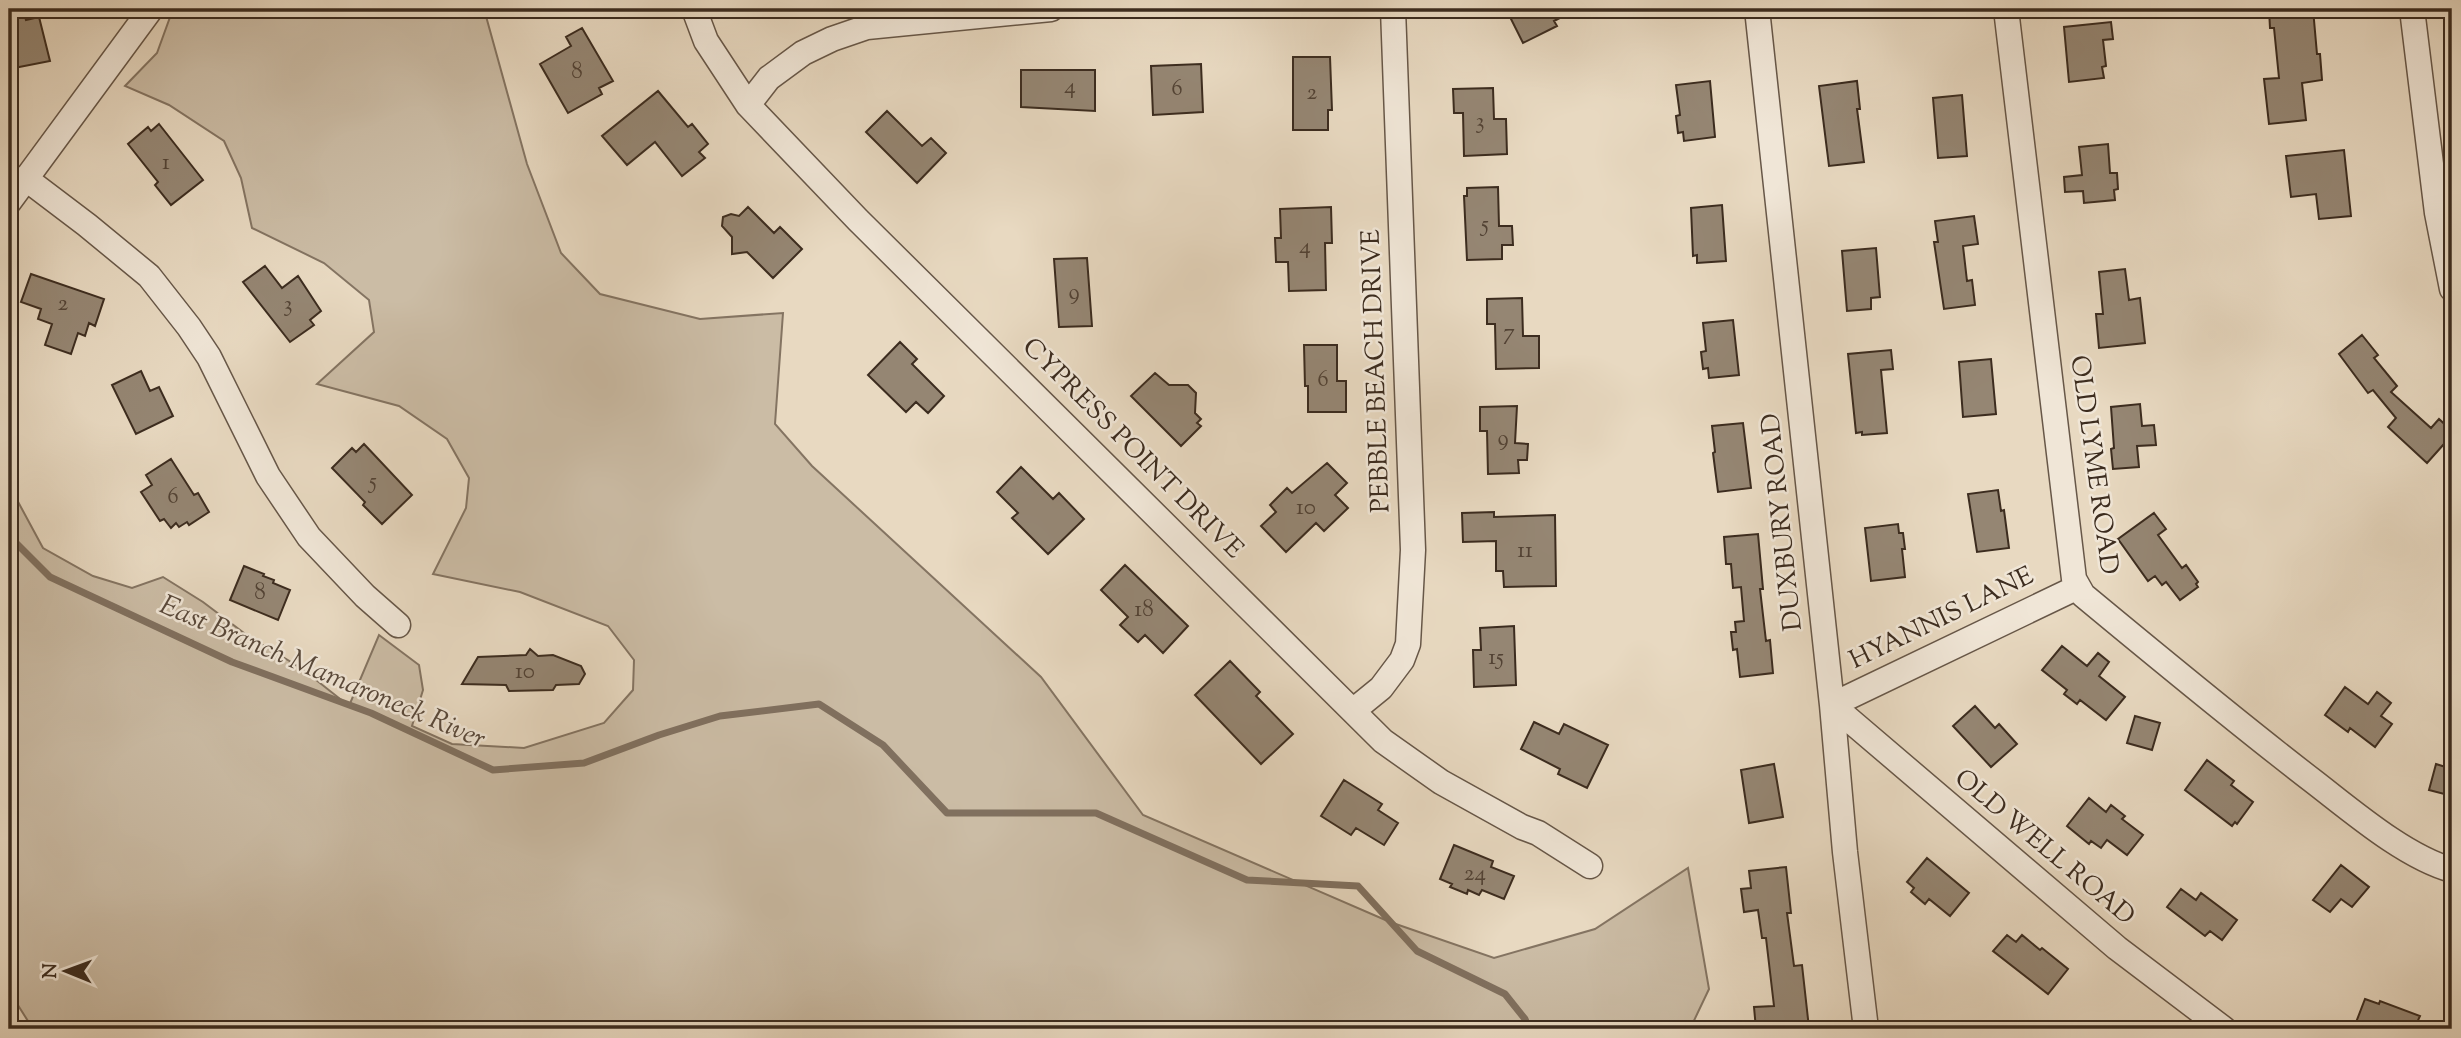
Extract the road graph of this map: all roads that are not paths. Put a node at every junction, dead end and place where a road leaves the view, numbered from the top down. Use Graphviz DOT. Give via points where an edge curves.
graph roads {
  1 [pos="151,9"];
  2 [pos="694,9"];
  3 [pos="1051,9"];
  4 [pos="1393,9"];
  5 [pos="1757,9"];
  6 [pos="2006,9"];
  7 [pos="2412,9"];
  8 [pos="748,105"];
  9 [pos="25,178"];
  10 [pos="9,202"];
  11 [pos="2452,289"];
  12 [pos="2078,587"];
  13 [pos="398,625"];
  14 [pos="1832,705"];
  15 [pos="1354,710"];
  16 [pos="1590,866"];
  17 [pos="2452,870"];
  18 [pos="1866,1029"];
  19 [pos="2224,1029"];
  1 -- 9 [label="street"];
  2 -- 8 [label="street, CYPRESS POINT DRIVE" via="706,41"];
  3 -- 8 [label="street" via="867,27 803,53 769,78"];
  4 -- 15 [label="street, PEBBLE BEACH DRIVE" via="1413,550 1408,644 1381,688"];
  5 -- 14 [label="street, DUXBURY ROAD"];
  6 -- 12 [label="street, OLD LYME ROAD"];
  7 -- 11 [label="street" via="2437,213"];
  8 -- 15 [label="street, CYPRESS POINT DRIVE" via="858,220"];
  9 -- 10 [label="street"];
  9 -- 13 [label="street" via="149,276 209,357 268,476 309,537"];
  12 -- 14 [label="street, HYANNIS LANE"];
  12 -- 17 [label="street, OLD LYME ROAD" via="2227,714 2345,806 2411,852"];
  14 -- 18 [label="street, DUXBURY ROAD"];
  14 -- 19 [label="street, OLD WELL ROAD" via="2117,948"];
  15 -- 16 [label="street, CYPRESS POINT DRIVE" via="1383,741 1441,782"];
}
